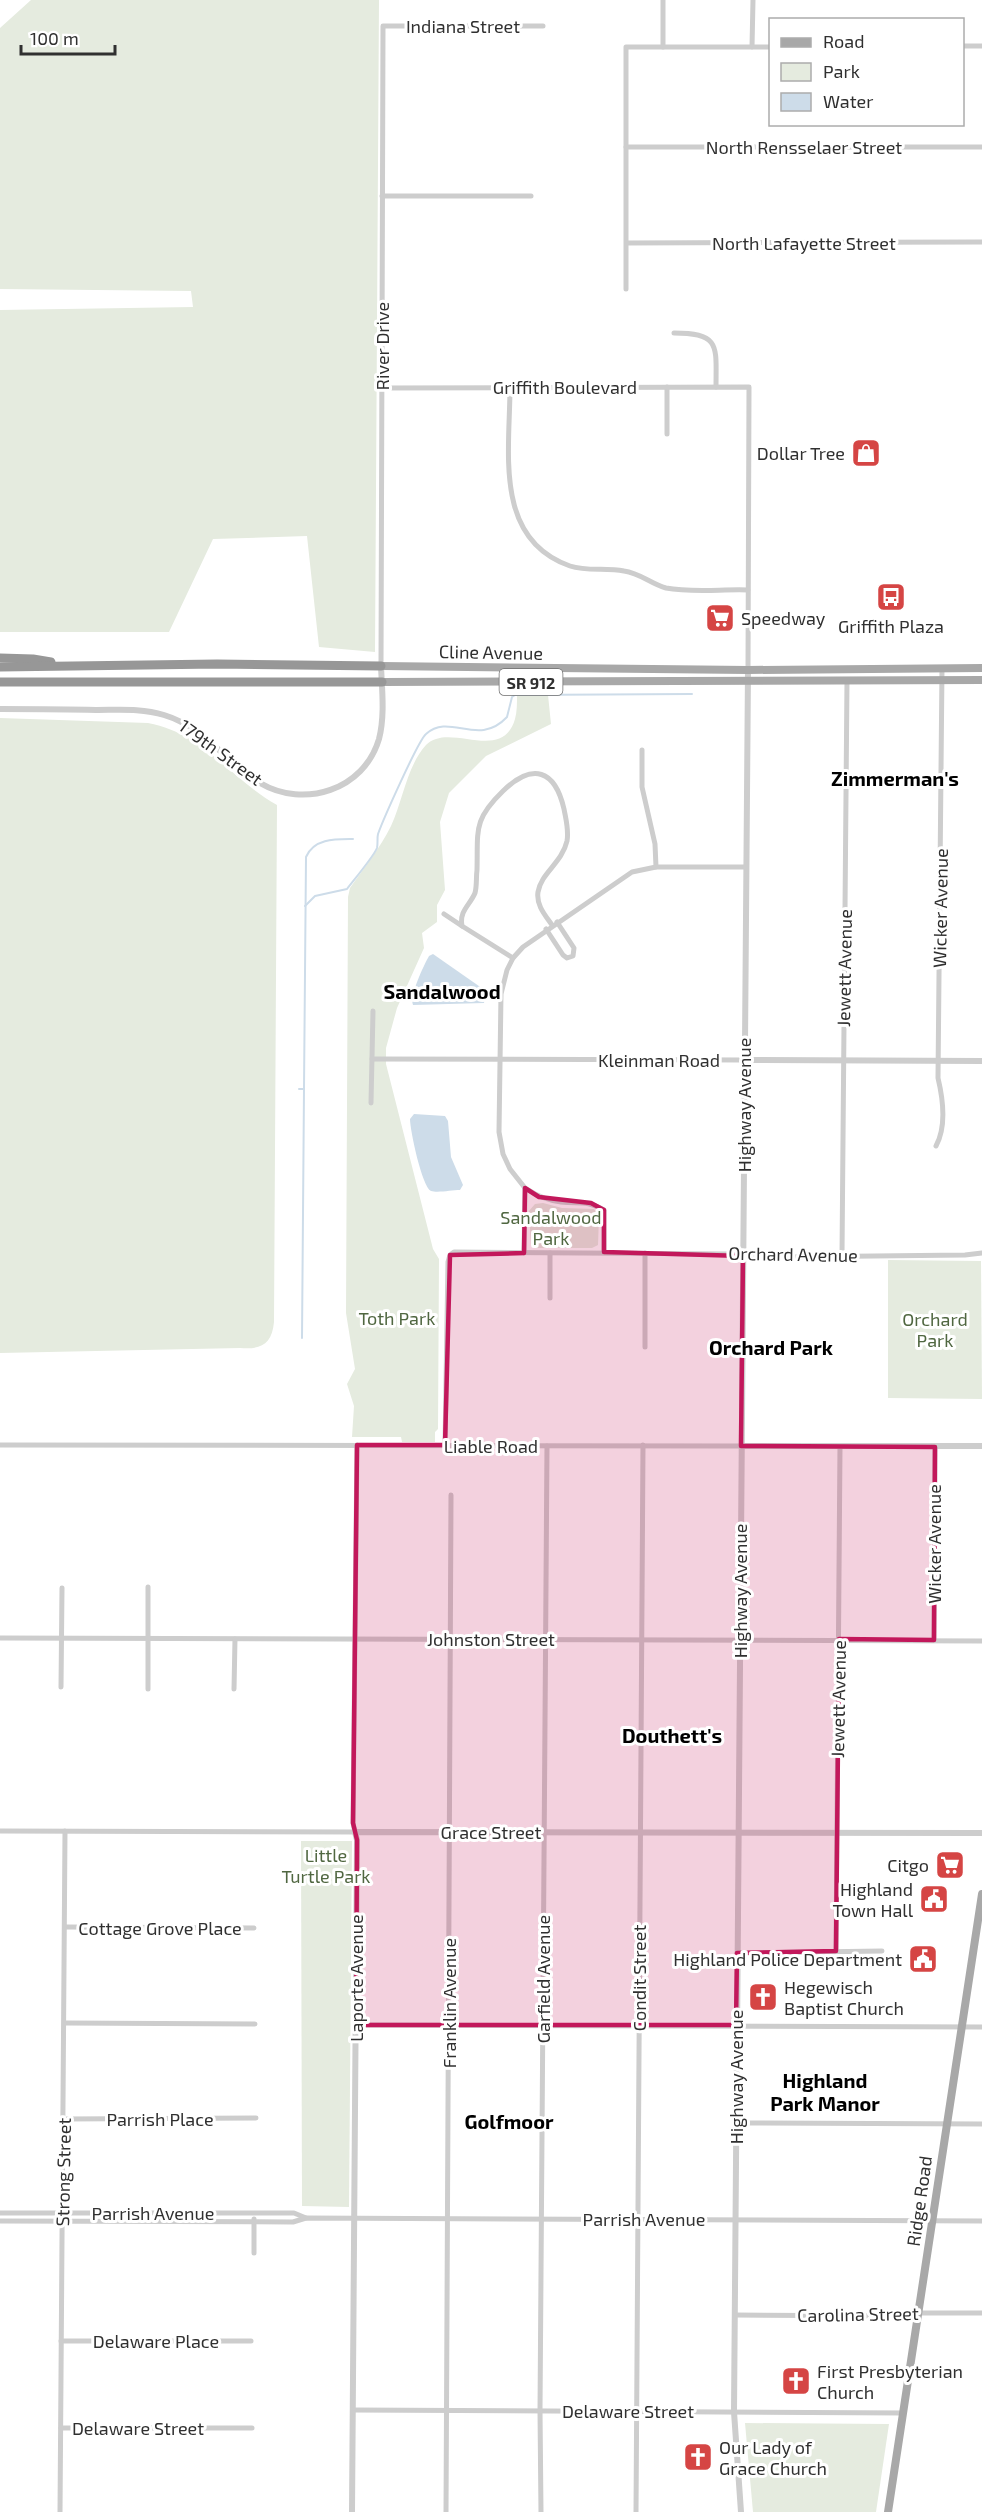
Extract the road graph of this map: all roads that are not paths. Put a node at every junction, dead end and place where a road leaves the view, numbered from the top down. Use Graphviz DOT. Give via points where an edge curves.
graph roads {
  1 [pos="663,0"];
  2 [pos="753,0"];
  3 [pos="383,26"];
  4 [pos="543,26"];
  5 [pos="964,46"];
  6 [pos="982,46"];
  7 [pos="663,47"];
  8 [pos="752,47"];
  9 [pos="769,47"];
  10 [pos="626,147"];
  11 [pos="982,147"];
  12 [pos="382,196"];
  13 [pos="531,196"];
  14 [pos="982,242"];
  15 [pos="627,243"];
  16 [pos="626,289"];
  17 [pos="674,333"];
  18 [pos="510,387"];
  19 [pos="668,387"];
  20 [pos="716,387"];
  21 [pos="382,388"];
  22 [pos="668,434"];
  23 [pos="748,590"];
  24 [pos="0,658"];
  25 [pos="71,666"];
  26 [pos="381,666"];
  27 [pos="0,667"];
  28 [pos="942,668"];
  29 [pos="982,668"];
  30 [pos="748,670"];
  31 [pos="847,680"];
  32 [pos="942,680"];
  33 [pos="982,680"];
  34 [pos="748,681"];
  35 [pos="0,682"];
  36 [pos="381,682"];
  37 [pos="0,709"];
  38 [pos="642,750"];
  39 [pos="656,867"];
  40 [pos="746,867"];
  41 [pos="444,914"];
  42 [pos="554,923"];
  43 [pos="462,926"];
  44 [pos="546,929"];
  45 [pos="513,958"];
  46 [pos="373,1011"];
  47 [pos="372,1059"];
  48 [pos="500,1060"];
  49 [pos="744,1060"];
  50 [pos="843,1060"];
  51 [pos="939,1061"];
  52 [pos="982,1061"];
  53 [pos="371,1103"];
  54 [pos="936,1146"];
  55 [pos="525,1188"];
  56 [pos="550,1252"];
  57 [pos="604,1252"];
  58 [pos="524,1253"];
  59 [pos="645,1253"];
  60 [pos="982,1253"];
  61 [pos="842,1255"];
  62 [pos="743,1256"];
  63 [pos="550,1298"];
  64 [pos="645,1347"];
  65 [pos="0,1445"];
  66 [pos="357,1445"];
  67 [pos="445,1445"];
  68 [pos="643,1445"];
  69 [pos="548,1446"];
  70 [pos="741,1446"];
  71 [pos="840,1446"];
  72 [pos="982,1446"];
  73 [pos="935,1447"];
  74 [pos="451,1495"];
  75 [pos="148,1587"];
  76 [pos="62,1588"];
  77 [pos="0,1638"];
  78 [pos="62,1638"];
  79 [pos="148,1638"];
  80 [pos="235,1639"];
  81 [pos="354,1639"];
  82 [pos="450,1639"];
  83 [pos="546,1639"];
  84 [pos="641,1639"];
  85 [pos="740,1639"];
  86 [pos="839,1639"];
  87 [pos="934,1640"];
  88 [pos="982,1641"];
  89 [pos="61,1687"];
  90 [pos="148,1689"];
  91 [pos="234,1689"];
  92 [pos="0,1831"];
  93 [pos="66,1831"];
  94 [pos="355,1832"];
  95 [pos="450,1832"];
  96 [pos="544,1832"];
  97 [pos="640,1833"];
  98 [pos="738,1833"];
  99 [pos="837,1833"];
  100 [pos="982,1833"];
  101 [pos="982,1894"];
  102 [pos="66,1927"];
  103 [pos="254,1928"];
  104 [pos="836,1951"];
  105 [pos="882,1951"];
  106 [pos="737,1953"];
  107 [pos="65,2023"];
  108 [pos="255,2024"];
  109 [pos="356,2025"];
  110 [pos="449,2025"];
  111 [pos="736,2025"];
  112 [pos="543,2026"];
  113 [pos="639,2026"];
  114 [pos="962,2027"];
  115 [pos="982,2027"];
  116 [pos="256,2118"];
  117 [pos="64,2119"];
  118 [pos="736,2123"];
  119 [pos="947,2124"];
  120 [pos="982,2124"];
  121 [pos="0,2213"];
  122 [pos="63,2213"];
  123 [pos="254,2213"];
  124 [pos="306,2218"];
  125 [pos="355,2218"];
  126 [pos="448,2219"];
  127 [pos="542,2219"];
  128 [pos="637,2220"];
  129 [pos="735,2220"];
  130 [pos="0,2221"];
  131 [pos="62,2221"];
  132 [pos="933,2221"];
  133 [pos="982,2221"];
  134 [pos="254,2222"];
  135 [pos="254,2253"];
  136 [pos="919,2313"];
  137 [pos="982,2313"];
  138 [pos="735,2315"];
  139 [pos="61,2341"];
  140 [pos="251,2341"];
  141 [pos="353,2409"];
  142 [pos="447,2410"];
  143 [pos="540,2411"];
  144 [pos="636,2412"];
  145 [pos="734,2412"];
  146 [pos="903,2413"];
  147 [pos="61,2428"];
  148 [pos="252,2428"];
  149 [pos="60,2512"];
  150 [pos="352,2512"];
  151 [pos="446,2512"];
  152 [pos="541,2512"];
  153 [pos="636,2512"];
  154 [pos="741,2512"];
  155 [pos="888,2512"];
  1 -- 7 [label="street"];
  2 -- 8 [label="street"];
  3 -- 4 [label="street, Indiana Street"];
  3 -- 12 [label="street, River Drive"];
  5 -- 6 [label="street"];
  7 -- 8 [label="street"];
  7 -- 10 [label="street" via="626,47"];
  8 -- 9 [label="street"];
  10 -- 11 [label="street, North Rensselaer Street"];
  10 -- 15 [label="street"];
  12 -- 13 [label="street"];
  12 -- 21 [label="street, River Drive"];
  14 -- 15 [label="street, North Lafayette Street"];
  15 -- 16 [label="street"];
  17 -- 20 [label="street" via="698,334 713,344"];
  18 -- 19 [label="street, Griffith Boulevard"];
  18 -- 21 [label="street, Griffith Boulevard"];
  18 -- 23 [label="street" via="512,504 524,530 542,551 577,568 626,571 664,587"];
  19 -- 20 [label="street, Griffith Boulevard"];
  19 -- 22 [label="street"];
  20 -- 23 [label="street, Griffith Boulevard" via="749,387"];
  21 -- 26 [label="street, River Drive"];
  23 -- 30 [label="street"];
  24 -- 25 [label="highway"];
  25 -- 26 [label="highway, Cline Avenue / SR 912"];
  25 -- 27 [label="highway, Cline Avenue / SR 912"];
  26 -- 30 [label="main road, Cline Avenue / SR 912"];
  26 -- 36 [label="street, 179th Street"];
  28 -- 29 [label="main road, Cline Avenue / SR 912"];
  28 -- 30 [label="main road, Cline Avenue / SR 912"];
  28 -- 32 [label="street, Wicker Avenue"];
  30 -- 34 [label="street, Highway Avenue"];
  31 -- 32 [label="main road, Cline Avenue / SR 912"];
  31 -- 34 [label="main road, Cline Avenue / SR 912"];
  31 -- 50 [label="street, Jewett Avenue"];
  32 -- 33 [label="main road, Cline Avenue / SR 912"];
  32 -- 51 [label="street, Wicker Avenue"];
  34 -- 36 [label="main road, Cline Avenue / SR 912"];
  34 -- 40 [label="street, Highway Avenue"];
  35 -- 36 [label="highway, Cline Avenue / SR 912"];
  36 -- 37 [label="street, 179th Street" via="381,730 368,763 341,786 320,794 281,792 260,783 196,729 165,715 133,710"];
  38 -- 39 [label="street" via="642,787"];
  39 -- 40 [label="street"];
  39 -- 42 [label="street" via="624,876"];
  40 -- 49 [label="street, Highway Avenue"];
  41 -- 43 [label="street"];
  42 -- 43 [label="street" via="539,906 537,894 542,880 558,863 568,831 556,784 536,773 513,782 481,818 475,893 462,914"];
  42 -- 44 [label="street"];
  42 -- 44 [label="street" via="574,948 573,956 563,955"];
  43 -- 45 [label="street"];
  44 -- 45 [label="street"];
  45 -- 48 [label="street" via="501,994"];
  46 -- 47 [label="street"];
  47 -- 48 [label="street, Kleinman Road"];
  47 -- 53 [label="street"];
  48 -- 49 [label="street, Kleinman Road"];
  48 -- 55 [label="street" via="499,1132 503,1154"];
  49 -- 50 [label="street, Kleinman Road"];
  49 -- 62 [label="street, Highway Avenue"];
  50 -- 51 [label="street, Kleinman Road"];
  50 -- 61 [label="street, Jewett Avenue"];
  51 -- 52 [label="street, Kleinman Road"];
  51 -- 54 [label="street, Wicker Avenue" via="942,1135"];
  55 -- 57 [label="street" via="539,1197 591,1203 604,1210"];
  55 -- 58 [label="street"];
  56 -- 57 [label="street"];
  56 -- 58 [label="street"];
  56 -- 63 [label="street"];
  57 -- 59 [label="street, Orchard Avenue"];
  58 -- 67 [label="street" via="450,1255"];
  59 -- 62 [label="street, Orchard Avenue"];
  59 -- 64 [label="street"];
  60 -- 61 [label="street, Orchard Avenue"];
  61 -- 62 [label="street, Orchard Avenue"];
  62 -- 70 [label="street, Highway Avenue"];
  65 -- 66 [label="street, Liable Road"];
  66 -- 67 [label="street, Liable Road"];
  66 -- 81 [label="street, Laporte Avenue"];
  67 -- 69 [label="street, Liable Road"];
  68 -- 69 [label="street, Liable Road"];
  68 -- 70 [label="street, Liable Road"];
  68 -- 84 [label="street, Condit Street"];
  69 -- 83 [label="street, Garfield Avenue"];
  70 -- 71 [label="street, Liable Road"];
  70 -- 85 [label="street, Highway Avenue"];
  71 -- 73 [label="street, Liable Road"];
  71 -- 86 [label="street, Jewett Avenue"];
  72 -- 73 [label="street, Liable Road"];
  73 -- 87 [label="street, Wicker Avenue"];
  74 -- 82 [label="street, Franklin Avenue"];
  75 -- 79 [label="street"];
  76 -- 78 [label="street"];
  77 -- 78 [label="street, Johnston Street"];
  78 -- 79 [label="street, Johnston Street"];
  78 -- 89 [label="street"];
  79 -- 80 [label="street, Johnston Street"];
  79 -- 90 [label="street"];
  80 -- 81 [label="street, Johnston Street"];
  80 -- 91 [label="street"];
  81 -- 82 [label="street, Johnston Street"];
  81 -- 94 [label="street, Laporte Avenue"];
  82 -- 83 [label="street, Johnston Street"];
  82 -- 95 [label="street, Franklin Avenue"];
  83 -- 84 [label="street, Johnston Street"];
  83 -- 96 [label="street, Garfield Avenue"];
  84 -- 85 [label="street, Johnston Street"];
  84 -- 97 [label="street, Condit Street"];
  85 -- 86 [label="street, Johnston Street"];
  85 -- 98 [label="street, Highway Avenue"];
  86 -- 87 [label="street, Johnston Street"];
  86 -- 99 [label="street, Jewett Avenue"];
  87 -- 88 [label="street, Johnston Street"];
  92 -- 93 [label="street, Grace Street"];
  93 -- 94 [label="street, Grace Street"];
  93 -- 102 [label="street, Strong Street"];
  94 -- 95 [label="street, Grace Street"];
  94 -- 109 [label="street, Laporte Avenue"];
  95 -- 96 [label="street, Grace Street"];
  95 -- 110 [label="street, Franklin Avenue"];
  96 -- 97 [label="street, Grace Street"];
  96 -- 112 [label="street, Garfield Avenue"];
  97 -- 98 [label="street, Grace Street"];
  97 -- 113 [label="street, Condit Street"];
  98 -- 99 [label="street, Grace Street"];
  98 -- 106 [label="street, Highway Avenue"];
  99 -- 100 [label="street, Grace Street"];
  99 -- 104 [label="street, Jewett Avenue"];
  101 -- 114 [label="main road, Ridge Road"];
  102 -- 103 [label="street, Cottage Grove Place"];
  102 -- 107 [label="street, Strong Street"];
  104 -- 105 [label="street"];
  104 -- 106 [label="street"];
  106 -- 111 [label="street, Highway Avenue"];
  107 -- 108 [label="street"];
  107 -- 117 [label="street, Strong Street"];
  109 -- 110 [label="street"];
  109 -- 125 [label="street, Laporte Avenue"];
  110 -- 112 [label="street"];
  110 -- 126 [label="street, Franklin Avenue"];
  111 -- 113 [label="street"];
  111 -- 114 [label="street"];
  111 -- 118 [label="street, Highway Avenue"];
  112 -- 113 [label="street"];
  112 -- 127 [label="street, Garfield Avenue"];
  113 -- 128 [label="street, Condit Street"];
  114 -- 115 [label="street"];
  114 -- 119 [label="main road, Ridge Road"];
  116 -- 117 [label="street, Parrish Place"];
  117 -- 122 [label="street, Strong Street"];
  118 -- 119 [label="street"];
  118 -- 129 [label="street, Highway Avenue"];
  119 -- 120 [label="street"];
  119 -- 132 [label="main road, Ridge Road"];
  121 -- 122 [label="street, Parrish Avenue"];
  122 -- 123 [label="street, Parrish Avenue"];
  122 -- 131 [label="street, Strong Street"];
  123 -- 124 [label="street, Parrish Avenue" via="294,2213"];
  123 -- 134 [label="street"];
  124 -- 125 [label="street, Parrish Avenue"];
  124 -- 134 [label="street, Parrish Avenue"];
  125 -- 126 [label="street, Parrish Avenue"];
  125 -- 141 [label="street, Laporte Avenue"];
  126 -- 127 [label="street, Parrish Avenue"];
  126 -- 142 [label="street, Franklin Avenue"];
  127 -- 128 [label="street, Parrish Avenue"];
  127 -- 143 [label="street, Garfield Avenue"];
  128 -- 129 [label="street, Parrish Avenue"];
  128 -- 144 [label="street, Condit Street"];
  129 -- 132 [label="street, Parrish Avenue"];
  129 -- 138 [label="street, Highway Avenue"];
  130 -- 131 [label="street, Parrish Avenue"];
  131 -- 134 [label="street, Parrish Avenue"];
  131 -- 139 [label="street, Strong Street"];
  132 -- 133 [label="street, Parrish Avenue"];
  132 -- 136 [label="main road, Ridge Road"];
  134 -- 135 [label="street"];
  136 -- 137 [label="street, Carolina Street"];
  136 -- 138 [label="street, Carolina Street"];
  136 -- 146 [label="main road, Ridge Road"];
  138 -- 145 [label="street, Highway Avenue"];
  139 -- 140 [label="street, Delaware Place"];
  139 -- 147 [label="street, Strong Street"];
  141 -- 142 [label="street, Delaware Street"];
  141 -- 150 [label="street, Laporte Avenue"];
  142 -- 143 [label="street, Delaware Street"];
  142 -- 151 [label="street, Franklin Avenue"];
  143 -- 144 [label="street, Delaware Street"];
  143 -- 152 [label="street, Garfield Avenue"];
  144 -- 145 [label="street, Delaware Street"];
  144 -- 153 [label="street, Condit Street"];
  145 -- 146 [label="street, Delaware Street"];
  145 -- 154 [label="street, Highway Avenue"];
  146 -- 155 [label="main road, Ridge Road"];
  147 -- 148 [label="street, Delaware Street"];
  147 -- 149 [label="street, Strong Street"];
}
